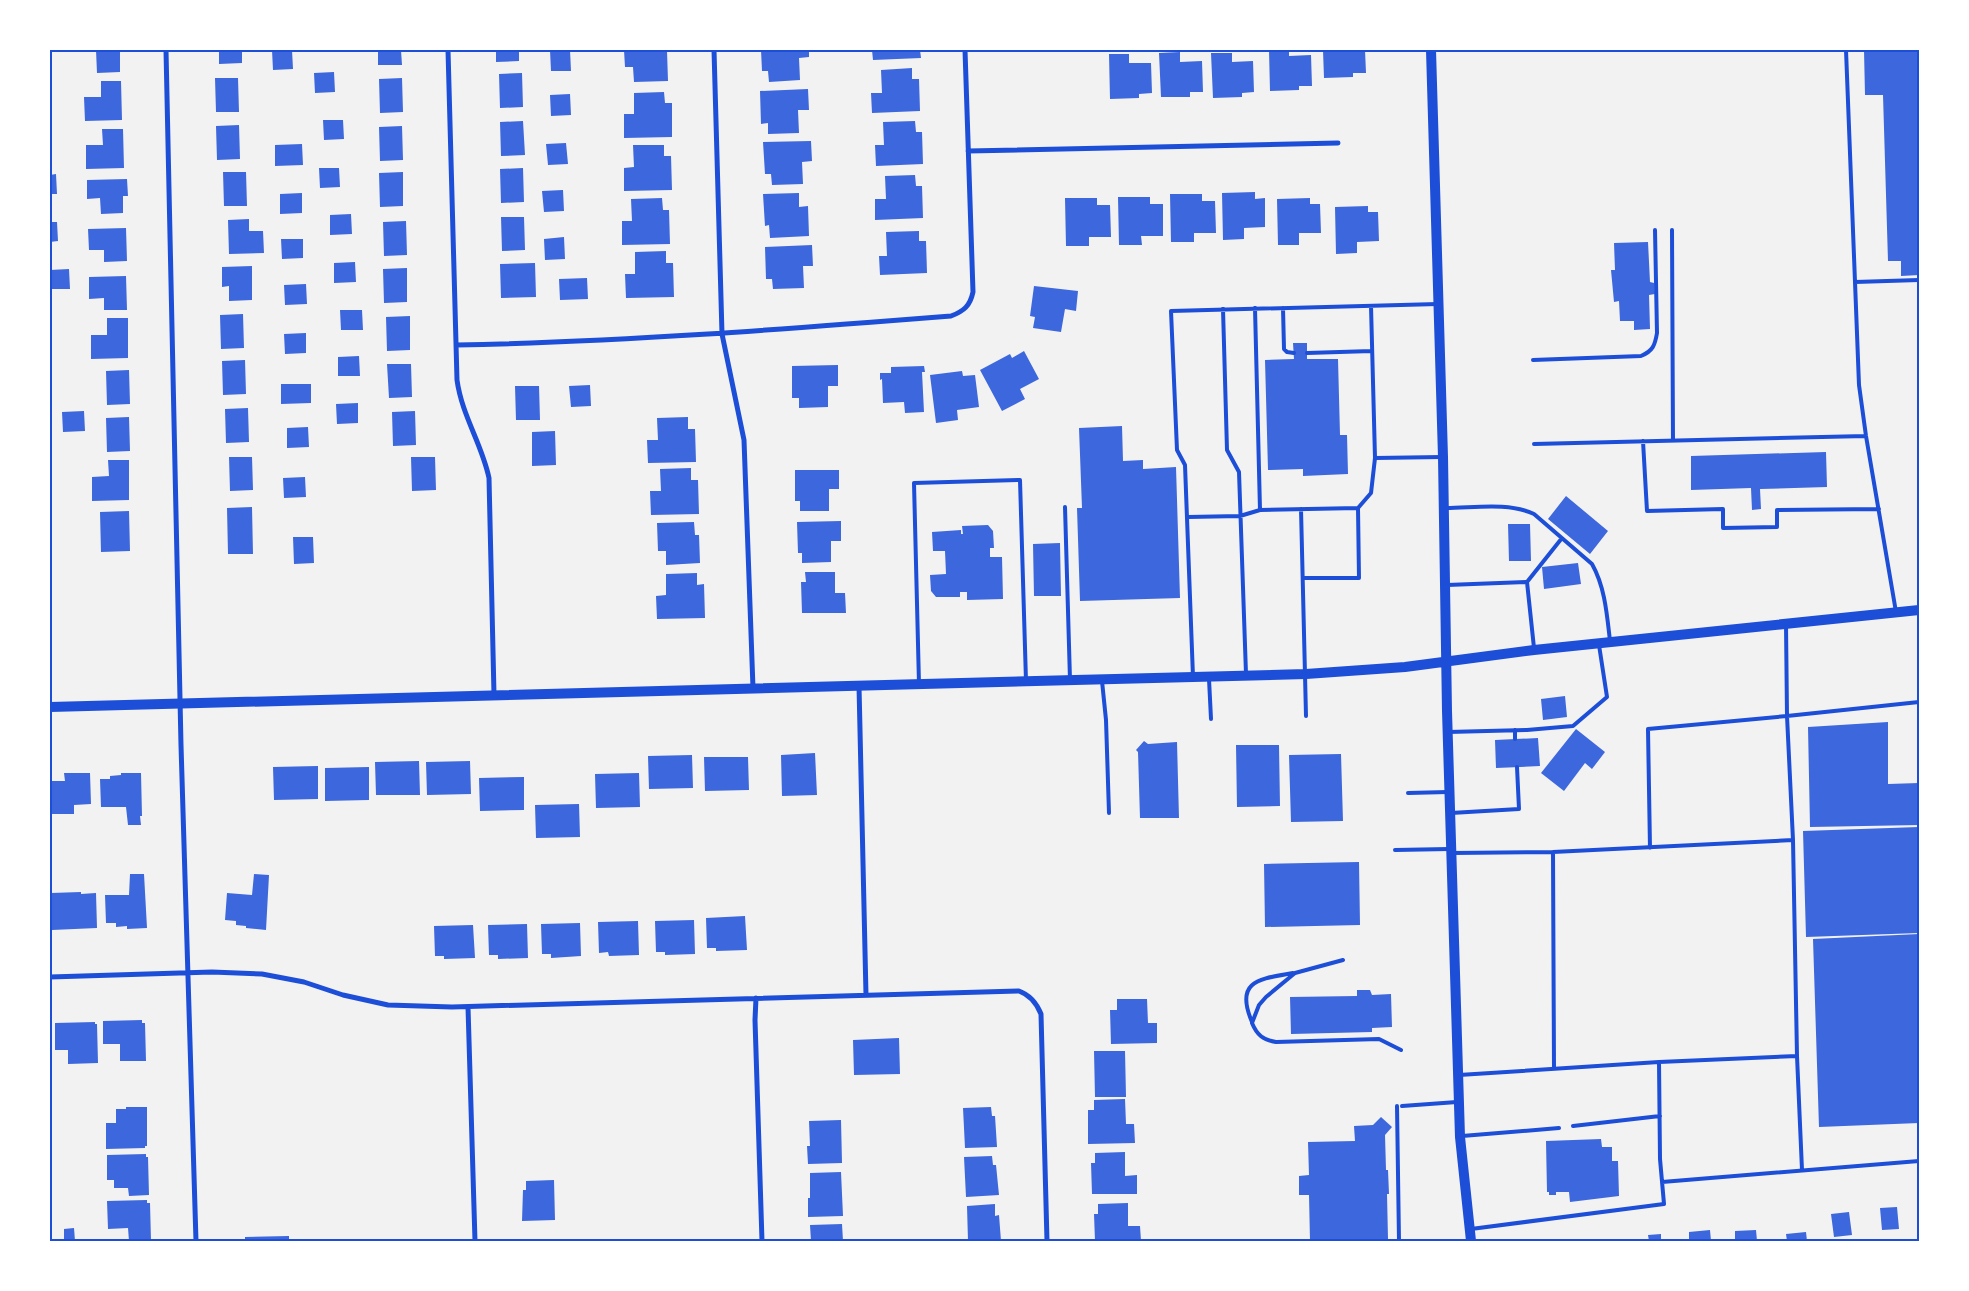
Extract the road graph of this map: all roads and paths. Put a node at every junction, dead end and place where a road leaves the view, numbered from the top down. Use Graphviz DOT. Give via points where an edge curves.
graph roads {
  1 [pos="166,50"];
  2 [pos="448,50"];
  3 [pos="714,50"];
  4 [pos="965,50"];
  5 [pos="1431,50"];
  6 [pos="1846,50"];
  7 [pos="1338,143"];
  8 [pos="968,151"];
  9 [pos="1655,230"];
  10 [pos="1672,230"];
  11 [pos="1919,280"];
  12 [pos="1855,282"];
  13 [pos="1438,304"];
  14 [pos="1371,306"];
  15 [pos="1255,308"];
  16 [pos="1283,308"];
  17 [pos="1223,309"];
  18 [pos="722,334"];
  19 [pos="456,345"];
  20 [pos="1372,351"];
  21 [pos="1294,353"];
  22 [pos="1307,353"];
  23 [pos="1533,360"];
  24 [pos="1866,436"];
  25 [pos="1673,441"];
  26 [pos="1643,442"];
  27 [pos="1534,444"];
  28 [pos="1443,456"];
  29 [pos="1375,458"];
  30 [pos="1064,507"];
  31 [pos="1358,508"];
  32 [pos="1444,508"];
  33 [pos="1301,509"];
  34 [pos="1879,509"];
  35 [pos="1260,510"];
  36 [pos="1240,516"];
  37 [pos="1188,517"];
  38 [pos="1562,538"];
  39 [pos="1303,578"];
  40 [pos="1527,582"];
  41 [pos="1445,585"];
  42 [pos="1919,610"];
  43 [pos="1896,613"];
  44 [pos="1786,624"];
  45 [pos="1611,643"];
  46 [pos="1599,644"];
  47 [pos="1534,650"];
  48 [pos="1446,662"];
  49 [pos="1306,674"];
  50 [pos="1209,676"];
  51 [pos="1246,676"];
  52 [pos="1194,677"];
  53 [pos="1102,679"];
  54 [pos="1070,680"];
  55 [pos="1026,681"];
  56 [pos="919,684"];
  57 [pos="859,685"];
  58 [pos="753,688"];
  59 [pos="494,694"];
  60 [pos="1919,702"];
  61 [pos="181,703"];
  62 [pos="50,707"];
  63 [pos="1306,716"];
  64 [pos="1787,716"];
  65 [pos="1211,719"];
  66 [pos="1516,730"];
  67 [pos="1448,732"];
  68 [pos="1514,739"];
  69 [pos="1517,767"];
  70 [pos="1450,792"];
  71 [pos="1408,793"];
  72 [pos="1109,813"];
  73 [pos="1451,813"];
  74 [pos="1793,840"];
  75 [pos="1650,848"];
  76 [pos="1395,850"];
  77 [pos="1452,851"];
  78 [pos="1553,852"];
  79 [pos="1343,960"];
  80 [pos="189,973"];
  81 [pos="1295,973"];
  82 [pos="50,977"];
  83 [pos="866,995"];
  84 [pos="756,998"];
  85 [pos="468,1007"];
  86 [pos="1252,1023"];
  87 [pos="1401,1050"];
  88 [pos="1797,1056"];
  89 [pos="1659,1062"];
  90 [pos="1554,1069"];
  91 [pos="1458,1075"];
  92 [pos="1459,1102"];
  93 [pos="1660,1116"];
  94 [pos="1573,1126"];
  95 [pos="1559,1128"];
  96 [pos="1460,1136"];
  97 [pos="1919,1161"];
  98 [pos="1802,1170"];
  99 [pos="1662,1182"];
  100 [pos="1471,1229"];
  101 [pos="196,1241"];
  102 [pos="475,1241"];
  103 [pos="762,1241"];
  104 [pos="1047,1241"];
  105 [pos="1399,1241"];
  106 [pos="1471,1241"];
  1 -- 61 [label="street"];
  2 -- 19 [label="street"];
  3 -- 18 [label="street"];
  4 -- 8 [label="street"];
  5 -- 13 [label="main road"];
  6 -- 12 [label="lane"];
  7 -- 8 [label="street"];
  8 -- 18 [label="street" via="973,292 962,312 951,316"];
  9 -- 23 [label="lane" via="1655,346 1641,356"];
  10 -- 25 [label="lane"];
  11 -- 12 [label="lane"];
  12 -- 24 [label="lane" via="1859,385"];
  13 -- 14 [label="lane"];
  13 -- 28 [label="main road"];
  14 -- 16 [label="lane"];
  14 -- 20 [label="lane"];
  15 -- 16 [label="lane"];
  15 -- 17 [label="lane"];
  15 -- 35 [label="lane"];
  16 -- 21 [label="lane" via="1284,349"];
  17 -- 36 [label="lane" via="1227,450 1239,472"];
  17 -- 37 [label="lane" via="1171,311 1177,450 1185,465"];
  18 -- 19 [label="street"];
  18 -- 58 [label="street" via="744,440"];
  19 -- 59 [label="street" via="459,394 488,478"];
  20 -- 22 [label="lane"];
  20 -- 29 [label="lane"];
  24 -- 25 [label="lane"];
  24 -- 34 [label="lane"];
  25 -- 26 [label="lane"];
  26 -- 27 [label="lane"];
  26 -- 34 [label="lane" via="1648,511 1723,509 1723,528 1777,527 1777,510"];
  28 -- 29 [label="lane"];
  28 -- 32 [label="main road"];
  29 -- 31 [label="lane" via="1371,493"];
  30 -- 54 [label="lane"];
  31 -- 33 [label="lane"];
  31 -- 39 [label="lane" via="1359,578"];
  32 -- 38 [label="lane" via="1525,510"];
  32 -- 41 [label="main road"];
  33 -- 35 [label="lane"];
  33 -- 39 [label="lane"];
  34 -- 43 [label="lane"];
  35 -- 36 [label="lane"];
  36 -- 37 [label="lane"];
  36 -- 51 [label="lane"];
  37 -- 52 [label="lane"];
  38 -- 40 [label="lane"];
  38 -- 45 [label="lane" via="1592,564 1598,575"];
  39 -- 49 [label="lane"];
  40 -- 41 [label="lane"];
  40 -- 47 [label="lane"];
  41 -- 48 [label="main road"];
  42 -- 43 [label="main road"];
  43 -- 44 [label="main road"];
  44 -- 45 [label="main road"];
  44 -- 64 [label="lane"];
  45 -- 46 [label="main road"];
  46 -- 47 [label="main road"];
  46 -- 66 [label="lane" via="1607,698 1573,726"];
  47 -- 48 [label="main road"];
  48 -- 49 [label="main road"];
  48 -- 67 [label="main road"];
  49 -- 51 [label="main road"];
  49 -- 63 [label="lane"];
  50 -- 51 [label="main road"];
  50 -- 52 [label="main road"];
  50 -- 65 [label="lane"];
  52 -- 53 [label="main road"];
  53 -- 54 [label="main road"];
  53 -- 72 [label="lane"];
  54 -- 55 [label="main road"];
  55 -- 56 [label="main road"];
  55 -- 56 [label="lane" via="1020,480 914,483"];
  56 -- 57 [label="main road"];
  57 -- 58 [label="main road"];
  57 -- 83 [label="street"];
  58 -- 59 [label="main road"];
  59 -- 61 [label="main road"];
  60 -- 64 [label="lane"];
  61 -- 62 [label="main road"];
  61 -- 80 [label="street"];
  64 -- 74 [label="lane"];
  64 -- 75 [label="lane" via="1648,729"];
  66 -- 67 [label="lane"];
  66 -- 68 [label="lane"];
  67 -- 70 [label="main road"];
  69 -- 73 [label="lane" via="1519,809"];
  70 -- 71 [label="lane"];
  70 -- 73 [label="main road"];
  73 -- 77 [label="main road"];
  74 -- 75 [label="lane"];
  74 -- 88 [label="lane"];
  75 -- 78 [label="lane"];
  76 -- 77 [label="lane"];
  77 -- 78 [label="lane"];
  77 -- 91 [label="main road"];
  78 -- 90 [label="lane"];
  79 -- 81 [label="lane"];
  80 -- 82 [label="street"];
  80 -- 85 [label="street" via="262,974 388,1005"];
  80 -- 101 [label="street"];
  81 -- 86 [label="lane" via="1259,1005"];
  81 -- 86 [label="lane" via="1258,980 1251,986 1246,1004"];
  83 -- 84 [label="street"];
  83 -- 104 [label="street" via="1005,991 1025,993 1035,1002 1041,1014"];
  84 -- 85 [label="street"];
  84 -- 103 [label="street"];
  85 -- 102 [label="street"];
  86 -- 87 [label="lane" via="1256,1033 1270,1041 1379,1038"];
  88 -- 89 [label="lane"];
  88 -- 98 [label="lane"];
  89 -- 90 [label="lane"];
  89 -- 93 [label="lane"];
  90 -- 91 [label="lane"];
  91 -- 92 [label="main road"];
  92 -- 96 [label="main road"];
  92 -- 105 [label="lane" via="1400,1106"];
  93 -- 94 [label="lane"];
  93 -- 99 [label="lane"];
  95 -- 96 [label="lane"];
  96 -- 100 [label="main road"];
  97 -- 98 [label="lane"];
  98 -- 99 [label="lane"];
  99 -- 100 [label="lane" via="1664,1204"];
  100 -- 106 [label="main road"];
}
